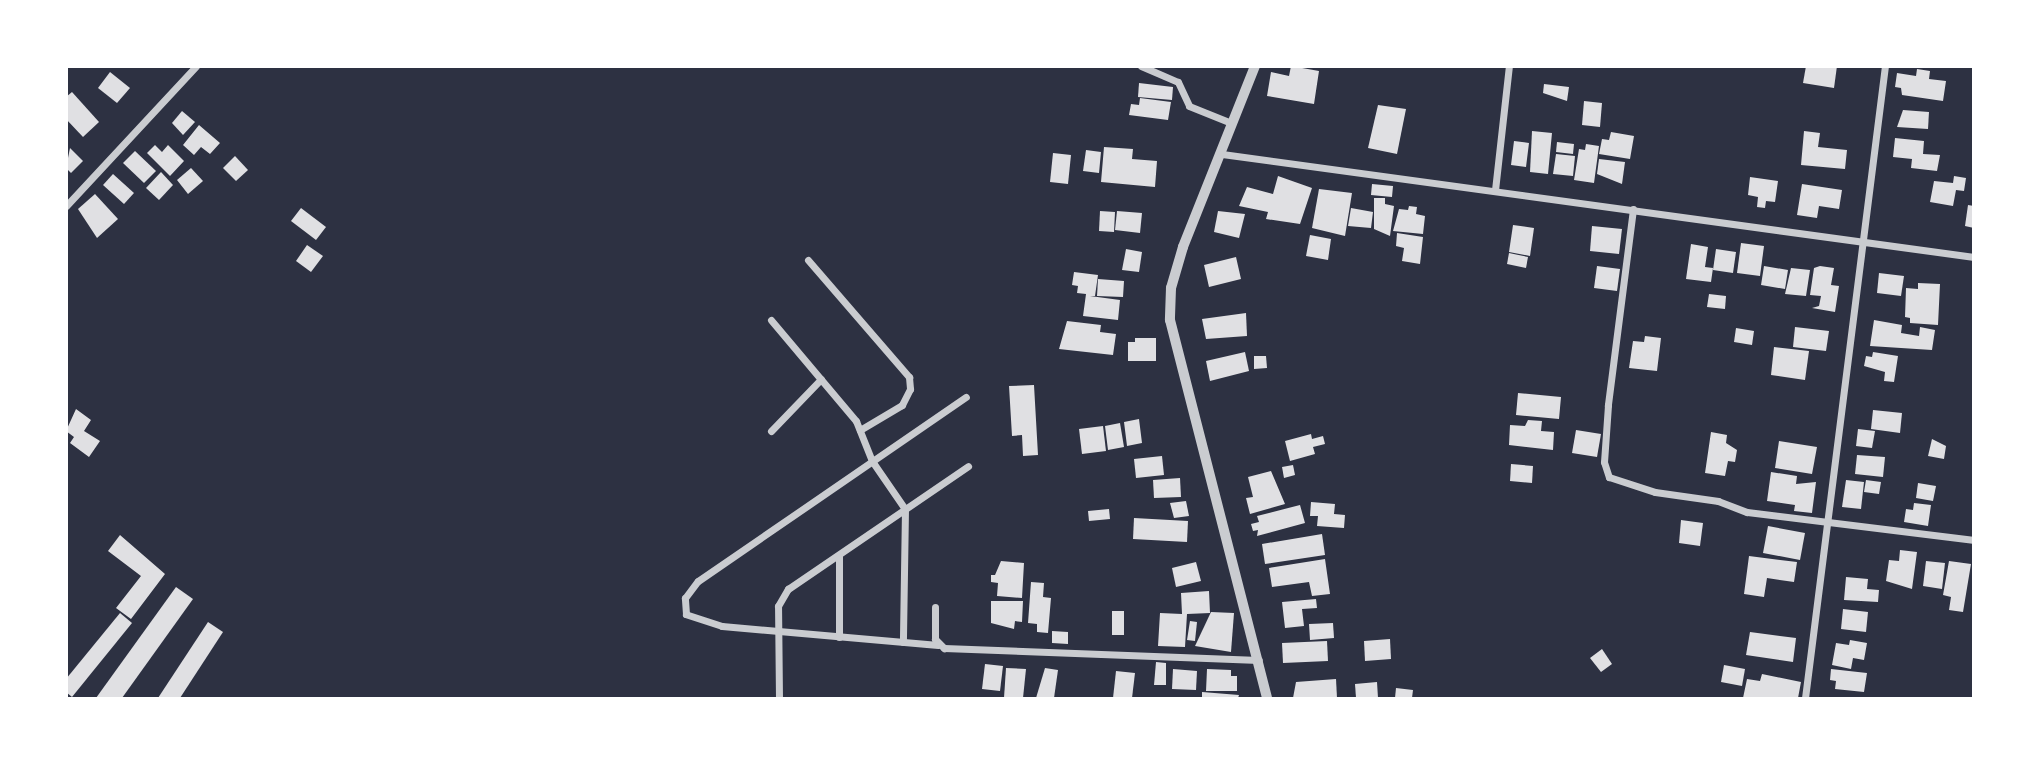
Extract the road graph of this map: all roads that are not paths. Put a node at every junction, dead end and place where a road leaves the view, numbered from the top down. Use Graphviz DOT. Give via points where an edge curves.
graph roads {
  1 [pos="196,66"];
  2 [pos="1141,66"];
  3 [pos="1255,66"];
  4 [pos="1509,66"];
  5 [pos="1885,66"];
  6 [pos="1231,123"];
  7 [pos="1222,154"];
  8 [pos="1495,190"];
  9 [pos="66,206"];
  10 [pos="1633,209"];
  11 [pos="1861,243"];
  12 [pos="1973,257"];
  13 [pos="808,260"];
  14 [pos="771,320"];
  15 [pos="821,379"];
  16 [pos="966,397"];
  17 [pos="860,430"];
  18 [pos="771,431"];
  19 [pos="872,461"];
  20 [pos="968,466"];
  21 [pos="905,509"];
  22 [pos="1824,523"];
  23 [pos="1973,540"];
  24 [pos="839,555"];
  25 [pos="935,607"];
  26 [pos="779,633"];
  27 [pos="839,637"];
  28 [pos="903,642"];
  29 [pos="938,645"];
  30 [pos="1259,660"];
  31 [pos="779,698"];
  32 [pos="1267,698"];
  33 [pos="1805,698"];
  1 -- 9 [label="street"];
  2 -- 6 [label="street" via="1178,82 1189,106"];
  3 -- 6 [label="street"];
  4 -- 8 [label="street"];
  5 -- 11 [label="street"];
  6 -- 7 [label="street"];
  7 -- 8 [label="street" via="1360,176"];
  7 -- 30 [label="street" via="1183,247 1171,288 1170,320 1177,361"];
  8 -- 10 [label="street"];
  10 -- 11 [label="street"];
  10 -- 22 [label="street" via="1608,405 1605,471 1619,483 1655,492"];
  11 -- 12 [label="street"];
  11 -- 22 [label="street"];
  13 -- 17 [label="street" via="909,377 911,390 902,405"];
  14 -- 15 [label="street"];
  15 -- 17 [label="street"];
  15 -- 18 [label="street"];
  16 -- 19 [label="street"];
  17 -- 19 [label="street"];
  19 -- 21 [label="street"];
  19 -- 26 [label="street" via="698,581 685,598 686,614 700,622"];
  20 -- 21 [label="street"];
  21 -- 24 [label="street"];
  21 -- 28 [label="street"];
  22 -- 23 [label="street"];
  22 -- 33 [label="street"];
  24 -- 26 [label="street" via="788,589 778,606"];
  24 -- 27 [label="street"];
  25 -- 29 [label="street"];
  26 -- 27 [label="street"];
  26 -- 31 [label="street"];
  27 -- 28 [label="street"];
  28 -- 29 [label="street"];
  29 -- 30 [label="street"];
  30 -- 32 [label="street"];
}
